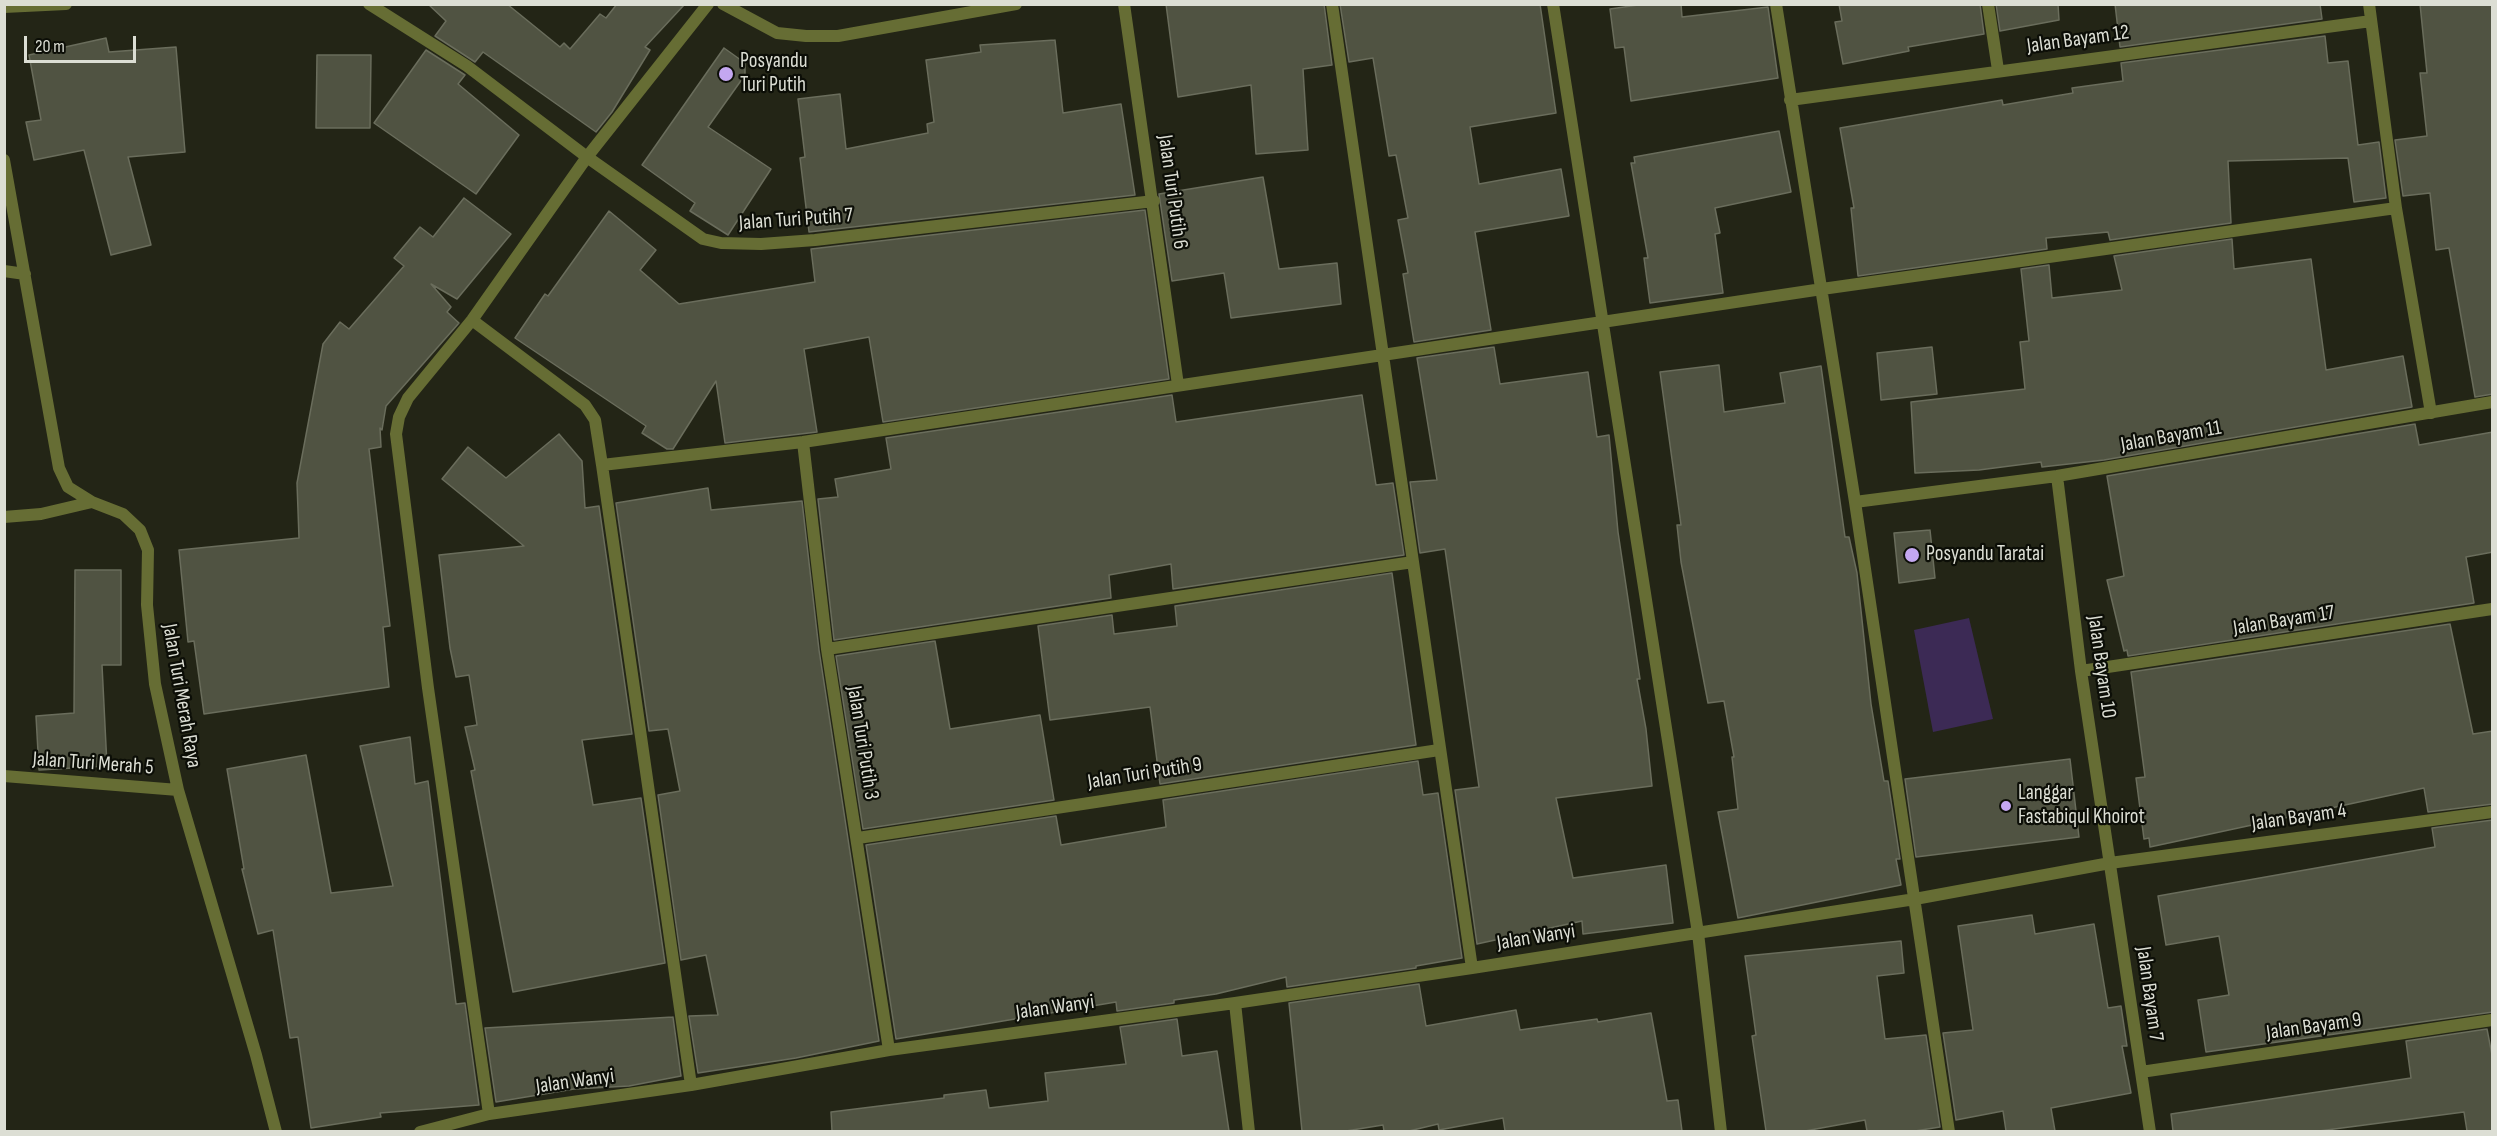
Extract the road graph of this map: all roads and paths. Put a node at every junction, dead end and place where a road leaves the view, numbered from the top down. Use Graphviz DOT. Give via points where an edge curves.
graph roads {
  1 [pos="66,4"];
  2 [pos="369,4"];
  3 [pos="708,4"];
  4 [pos="723,4"];
  5 [pos="1016,4"];
  6 [pos="1124,4"];
  7 [pos="1332,4"];
  8 [pos="1553,4"];
  9 [pos="1776,4"];
  10 [pos="1988,4"];
  11 [pos="2369,4"];
  12 [pos="4,7"];
  13 [pos="2371,21"];
  14 [pos="1998,70"];
  15 [pos="1790,100"];
  16 [pos="587,157"];
  17 [pos="4,160"];
  18 [pos="1154,201"];
  19 [pos="2396,208"];
  20 [pos="4,271"];
  21 [pos="25,274"];
  22 [pos="1822,289"];
  23 [pos="472,320"];
  24 [pos="1603,322"];
  25 [pos="1384,354"];
  26 [pos="1179,385"];
  27 [pos="2493,402"];
  28 [pos="2431,413"];
  29 [pos="803,442"];
  30 [pos="602,465"];
  31 [pos="2057,476"];
  32 [pos="92,502"];
  33 [pos="1855,502"];
  34 [pos="4,517"];
  35 [pos="1413,562"];
  36 [pos="2493,609"];
  37 [pos="827,649"];
  38 [pos="2081,671"];
  39 [pos="1439,750"];
  40 [pos="4,776"];
  41 [pos="178,790"];
  42 [pos="2493,812"];
  43 [pos="858,837"];
  44 [pos="2110,863"];
  45 [pos="1915,899"];
  46 [pos="1698,933"];
  47 [pos="1472,968"];
  48 [pos="1235,1003"];
  49 [pos="2493,1020"];
  50 [pos="889,1050"];
  51 [pos="2141,1072"];
  52 [pos="691,1084"];
  53 [pos="489,1114"];
  54 [pos="276,1131"];
  55 [pos="420,1131"];
  56 [pos="1250,1131"];
  57 [pos="1721,1131"];
  58 [pos="1949,1131"];
  59 [pos="2150,1131"];
  1 -- 12 [label="street"];
  2 -- 16 [label="street, Jalan Turi Putih 7" via="466,66"];
  3 -- 16 [label="street"];
  4 -- 5 [label="street" via="777,33 806,36 838,36"];
  6 -- 18 [label="street, Jalan Turi Putih 6"];
  7 -- 25 [label="street"];
  8 -- 24 [label="street"];
  9 -- 15 [label="street"];
  10 -- 14 [label="street"];
  11 -- 13 [label="street"];
  13 -- 14 [label="street, Jalan Bayam 12"];
  13 -- 19 [label="street"];
  14 -- 15 [label="street, Jalan Bayam 12"];
  15 -- 22 [label="street"];
  16 -- 18 [label="street, Jalan Turi Putih 7" via="703,239 721,243 815,240"];
  16 -- 23 [label="street"];
  17 -- 21 [label="street, Jalan Turi Merah Raya"];
  18 -- 26 [label="street, Jalan Turi Putih 6"];
  19 -- 22 [label="street"];
  19 -- 28 [label="street"];
  20 -- 21 [label="street"];
  21 -- 32 [label="street, Jalan Turi Merah Raya" via="59,468 68,487"];
  22 -- 24 [label="street"];
  22 -- 33 [label="street"];
  23 -- 30 [label="street" via="585,405 595,420"];
  23 -- 53 [label="street" via="408,399 396,434"];
  24 -- 25 [label="street"];
  24 -- 46 [label="street"];
  25 -- 26 [label="street"];
  25 -- 35 [label="street"];
  26 -- 29 [label="street"];
  27 -- 28 [label="street, Jalan Bayam 11"];
  28 -- 31 [label="street, Jalan Bayam 11"];
  29 -- 30 [label="street"];
  29 -- 37 [label="street, Jalan Turi Putih 3"];
  30 -- 52 [label="street"];
  31 -- 33 [label="street, Jalan Bayam 11"];
  31 -- 38 [label="street, Jalan Bayam 10"];
  32 -- 34 [label="street" via="41,514"];
  32 -- 41 [label="street, Jalan Turi Merah Raya" via="123,514 140,530 148,550 147,605 155,684"];
  33 -- 45 [label="street"];
  35 -- 37 [label="street"];
  35 -- 39 [label="street"];
  36 -- 38 [label="street, Jalan Bayam 17"];
  37 -- 43 [label="street, Jalan Turi Putih 3"];
  38 -- 44 [label="street, Jalan Bayam 10"];
  39 -- 43 [label="street, Jalan Turi Putih 9"];
  39 -- 47 [label="street"];
  40 -- 41 [label="street, Jalan Turi Merah 5"];
  41 -- 54 [label="street, Jalan Turi Merah Raya"];
  42 -- 44 [label="street, Jalan Bayam 4"];
  43 -- 50 [label="street, Jalan Turi Putih 3"];
  44 -- 45 [label="street, Jalan Bayam 4"];
  44 -- 51 [label="street, Jalan Bayam 7"];
  45 -- 46 [label="street, Jalan Wanyi"];
  45 -- 58 [label="street"];
  46 -- 47 [label="street, Jalan Wanyi"];
  46 -- 57 [label="street"];
  47 -- 48 [label="street, Jalan Wanyi"];
  48 -- 50 [label="street, Jalan Wanyi"];
  48 -- 56 [label="street"];
  49 -- 51 [label="street, Jalan Bayam 9"];
  50 -- 52 [label="street, Jalan Wanyi"];
  51 -- 59 [label="street, Jalan Bayam 7"];
  52 -- 53 [label="street, Jalan Wanyi"];
  53 -- 55 [label="street, Jalan Wanyi"];
}
